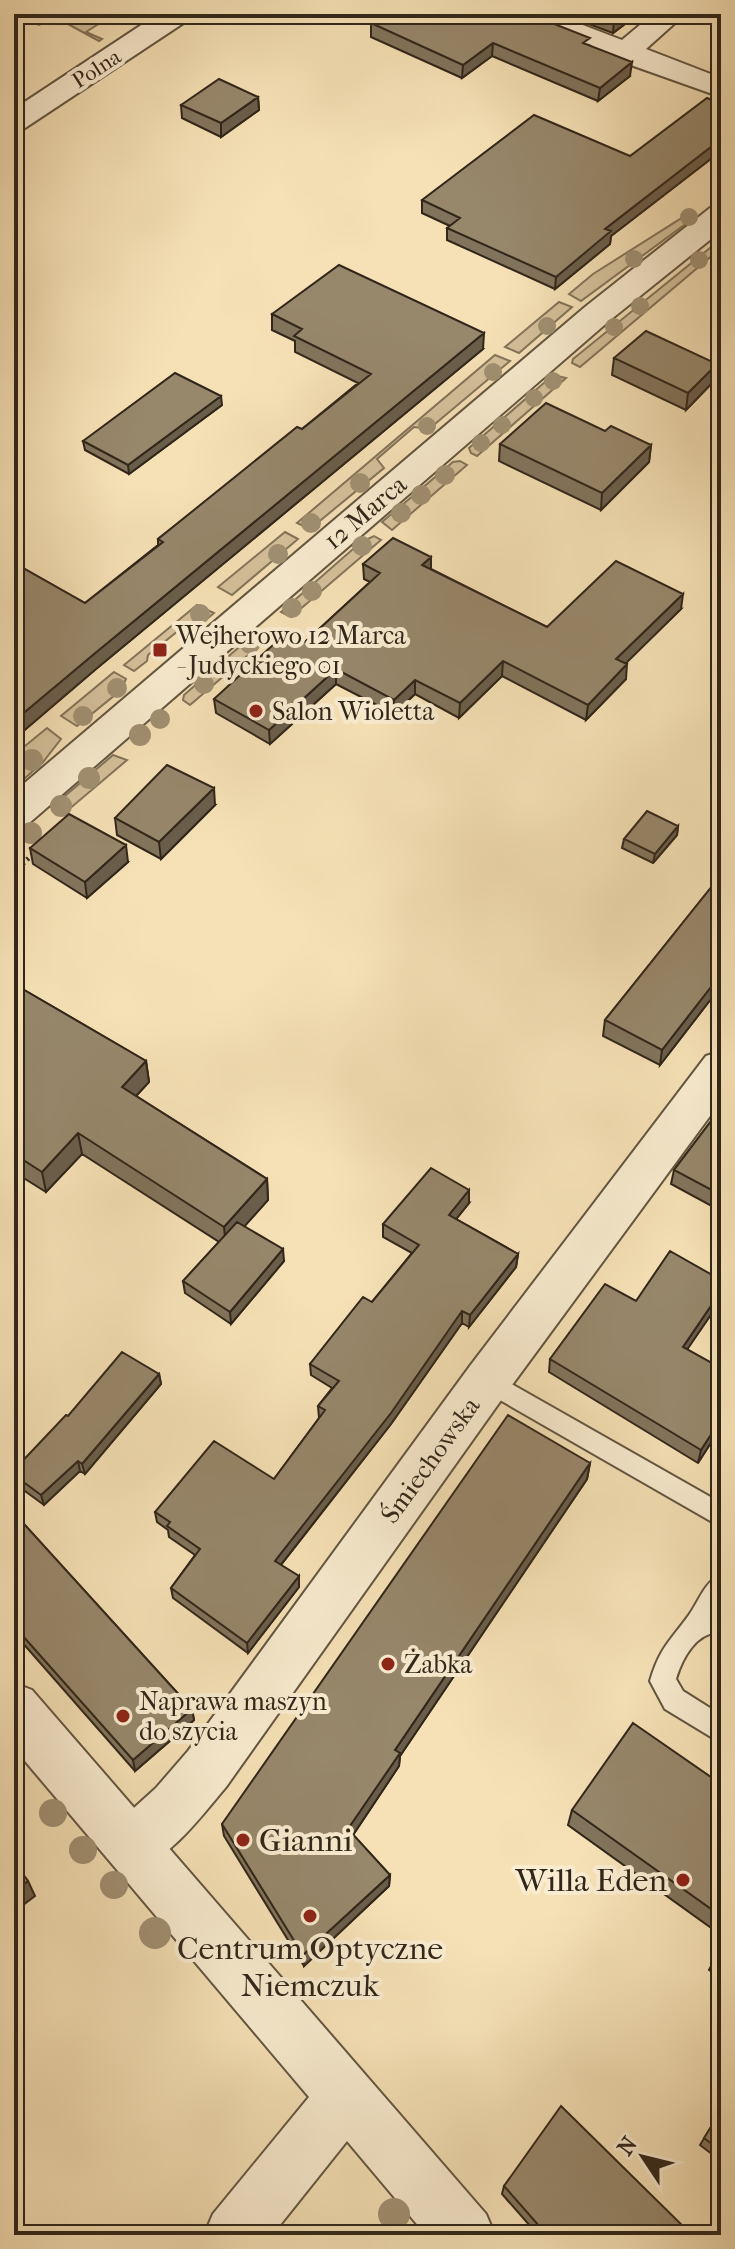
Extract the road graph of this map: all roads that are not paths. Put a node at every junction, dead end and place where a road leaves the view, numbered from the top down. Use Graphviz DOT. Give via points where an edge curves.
graph roads {
  1 [pos="178,14"];
  2 [pos="528,14"];
  3 [pos="671,14"];
  4 [pos="624,53"];
  5 [pos="721,88"];
  6 [pos="14,122"];
  7 [pos="721,215"];
  8 [pos="14,814"];
  9 [pos="721,1068"];
  10 [pos="487,1381"];
  11 [pos="721,1516"];
  12 [pos="721,1587"];
  13 [pos="710,1621"];
  14 [pos="14,1708"];
  15 [pos="721,1730"];
  16 [pos="133,1845"];
  17 [pos="347,2096"];
  18 [pos="234,2235"];
  19 [pos="465,2235"];
  1 -- 6 [label="street, Polna"];
  2 -- 4 [label="street"];
  3 -- 4 [label="street"];
  4 -- 5 [label="street"];
  7 -- 8 [label="street, 12 Marca" via="597,314"];
  9 -- 10 [label="street, Śmiechowska"];
  10 -- 11 [label="lane"];
  10 -- 16 [label="street, Śmiechowska" via="207,1769"];
  12 -- 13 [label="lane"];
  13 -- 15 [label="lane" via="666,1665 663,1681 674,1700"];
  14 -- 16 [label="street"];
  16 -- 17 [label="street"];
  17 -- 18 [label="street"];
  17 -- 19 [label="street"];
}
